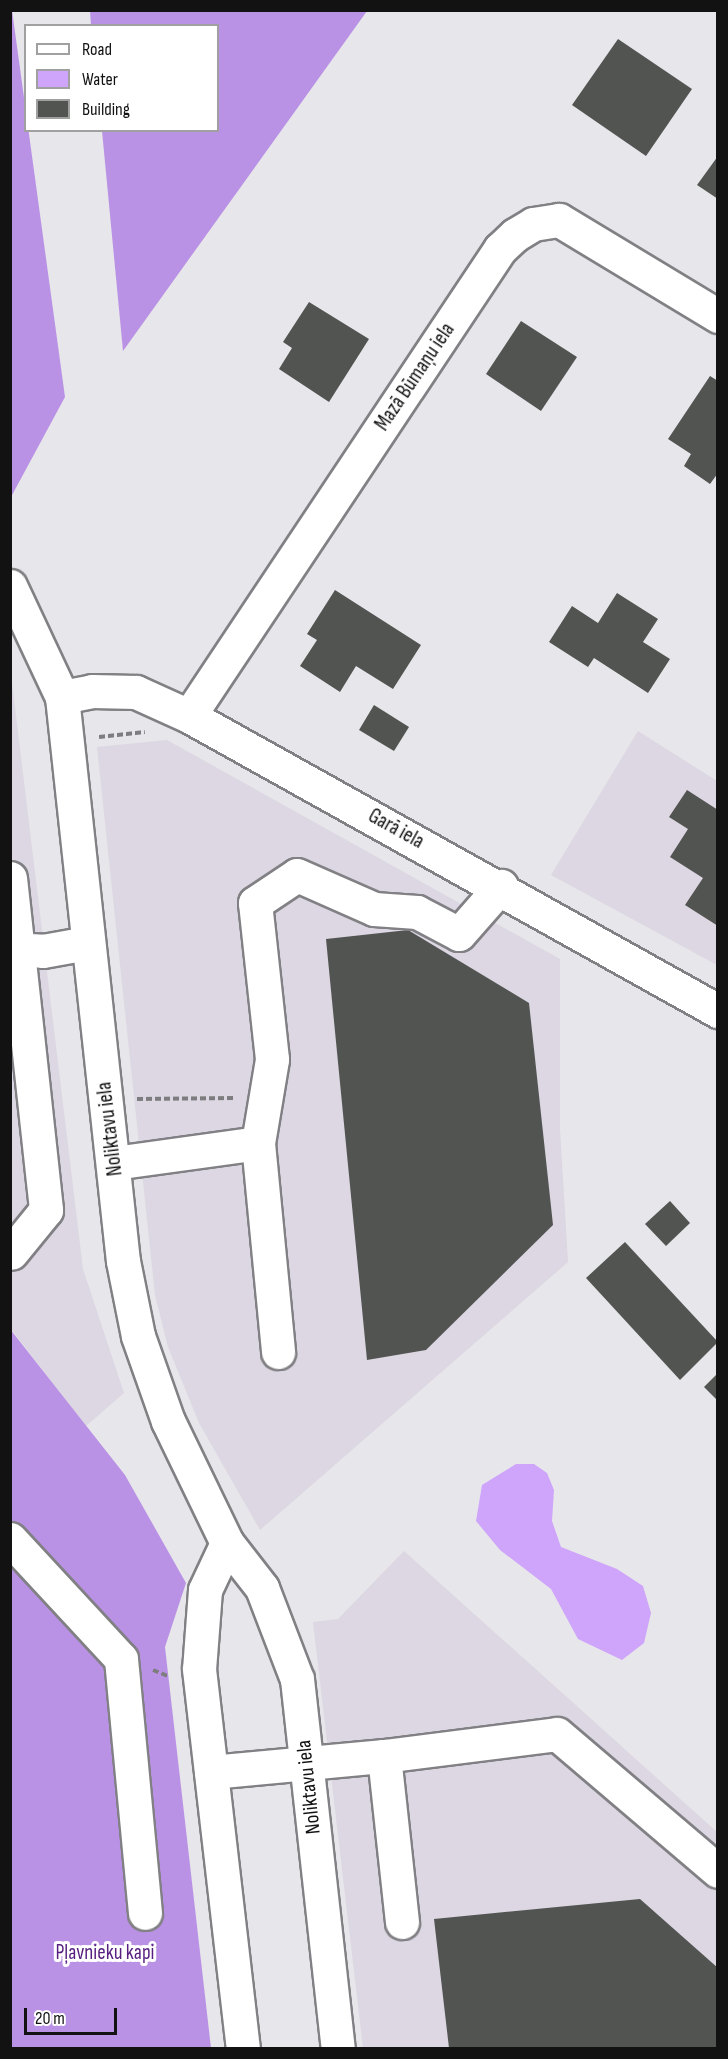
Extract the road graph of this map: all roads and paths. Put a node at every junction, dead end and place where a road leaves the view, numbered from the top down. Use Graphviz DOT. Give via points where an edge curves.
graph roads {
  1 [pos="717,316"];
  2 [pos="10,586"];
  3 [pos="62,697"];
  4 [pos="189,716"];
  5 [pos="10,878"];
  6 [pos="501,886"];
  7 [pos="87,944"];
  8 [pos="15,950"];
  9 [pos="717,1011"];
  10 [pos="265,1098"];
  11 [pos="106,1099"];
  12 [pos="258,1143"];
  13 [pos="114,1163"];
  14 [pos="11,1253"];
  15 [pos="278,1352"];
  16 [pos="10,1539"];
  17 [pos="228,1543"];
  18 [pos="121,1659"];
  19 [pos="199,1674"];
  20 [pos="384,1756"];
  21 [pos="306,1763"];
  22 [pos="211,1772"];
  23 [pos="717,1871"];
  24 [pos="145,1913"];
  25 [pos="402,1922"];
  26 [pos="243,2049"];
  27 [pos="338,2049"];
  1 -- 4 [label="street, Mazā Būmaņu iela" via="559,220 533,224 515,236 500,249"];
  2 -- 3 [label="street, Noliktavu iela"];
  3 -- 4 [label="street, Garā iela" via="92,690 136,692"];
  3 -- 7 [label="street, Noliktavu iela"];
  4 -- 6 [label="street, Garā iela"];
  5 -- 8 [label="street"];
  6 -- 9 [label="street, Garā iela"];
  6 -- 10 [label="street" via="459,934 417,912 374,909 297,875 255,903 272,1059"];
  7 -- 8 [label="street"];
  7 -- 11 [label="street, Noliktavu iela"];
  8 -- 14 [label="street" via="46,1210"];
  10 -- 11 [label="path"];
  10 -- 12 [label="street"];
  11 -- 13 [label="street, Noliktavu iela"];
  12 -- 13 [label="street"];
  12 -- 15 [label="street"];
  13 -- 17 [label="street, Noliktavu iela" via="123,1261 138,1336 168,1421"];
  16 -- 18 [label="street"];
  17 -- 19 [label="street" via="205,1590"];
  17 -- 21 [label="street, Noliktavu iela" via="262,1588 297,1679"];
  18 -- 19 [label="path" via="168,1676"];
  18 -- 24 [label="street"];
  19 -- 22 [label="street"];
  20 -- 21 [label="street"];
  20 -- 23 [label="street" via="557,1734"];
  20 -- 25 [label="street"];
  21 -- 22 [label="street"];
  21 -- 27 [label="street, Noliktavu iela"];
  22 -- 26 [label="street"];
}
